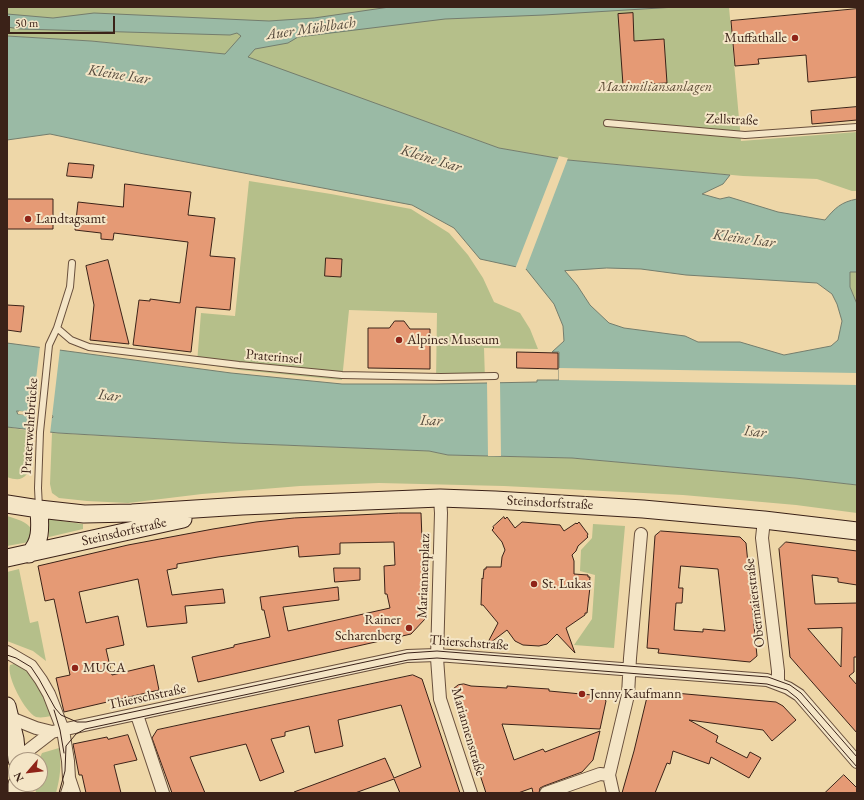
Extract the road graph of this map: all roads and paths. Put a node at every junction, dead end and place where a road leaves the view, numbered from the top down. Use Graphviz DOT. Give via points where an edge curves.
graph roads {
  1 [pos="607,123"];
  2 [pos="857,127"];
  3 [pos="72,263"];
  4 [pos="57,328"];
  5 [pos="495,376"];
  6 [pos="440,498"];
  7 [pos="7,504"];
  8 [pos="242,506"];
  9 [pos="39,509"];
  10 [pos="764,520"];
  11 [pos="857,531"];
  12 [pos="641,534"];
  13 [pos="29,554"];
  14 [pos="7,558"];
  15 [pos="7,652"];
  16 [pos="437,655"];
  17 [pos="629,670"];
  18 [pos="778,683"];
  19 [pos="9,712"];
  20 [pos="137,715"];
  21 [pos="58,731"];
  22 [pos="16,752"];
  23 [pos="28,752"];
  24 [pos="857,762"];
  25 [pos="609,775"];
  26 [pos="69,778"];
  27 [pos="64,793"];
  28 [pos="74,793"];
  29 [pos="163,793"];
  30 [pos="471,793"];
  31 [pos="546,793"];
  32 [pos="612,793"];
  1 -- 2 [label="lane, Zellstraße" via="745,135"];
  3 -- 4 [label="lane" via="70,287"];
  4 -- 5 [label="lane, Praterinsel" via="71,340 89,347 239,366 342,375"];
  4 -- 9 [label="lane, Praterwehrbrücke" via="50,345 40,432"];
  6 -- 8 [label="main road, Steinsdorfstraße"];
  6 -- 10 [label="main road, Steinsdorfstraße" via="644,508"];
  6 -- 16 [label="street, Mariannenplatz"];
  7 -- 9 [label="main road, Steinsdorfstraße"];
  8 -- 9 [label="main road, Steinsdorfstraße" via="132,514 84,514"];
  8 -- 13 [label="main road, Steinsdorfstraße"];
  9 -- 13 [label="main road" via="39,538 37,545"];
  10 -- 11 [label="main road, Steinsdorfstraße"];
  10 -- 18 [label="street, Obermaierstraße" via="762,538"];
  12 -- 17 [label="street"];
  13 -- 14 [label="main road, Steinsdorfstraße"];
  15 -- 21 [label="street" via="31,666 41,680 55,708"];
  16 -- 17 [label="street, Thierschstraße"];
  16 -- 20 [label="street, Thierschstraße" via="407,656"];
  16 -- 30 [label="street, Mariannenstraße" via="440,700"];
  17 -- 18 [label="street, Thierschstraße" via="767,680"];
  17 -- 25 [label="street" via="628,694"];
  18 -- 24 [label="street, Thierschstraße" via="799,695"];
  19 -- 21 [label="street, Thierschstraße" via="36,728"];
  19 -- 22 [label="main road"];
  20 -- 21 [label="street, Thierschstraße"];
  20 -- 29 [label="street"];
  21 -- 23 [label="street, Thierschstraße"];
  21 -- 26 [label="street" via="68,761"];
  25 -- 31 [label="street" via="600,774"];
  25 -- 32 [label="street"];
  26 -- 27 [label="lane"];
  26 -- 28 [label="street"];
}
